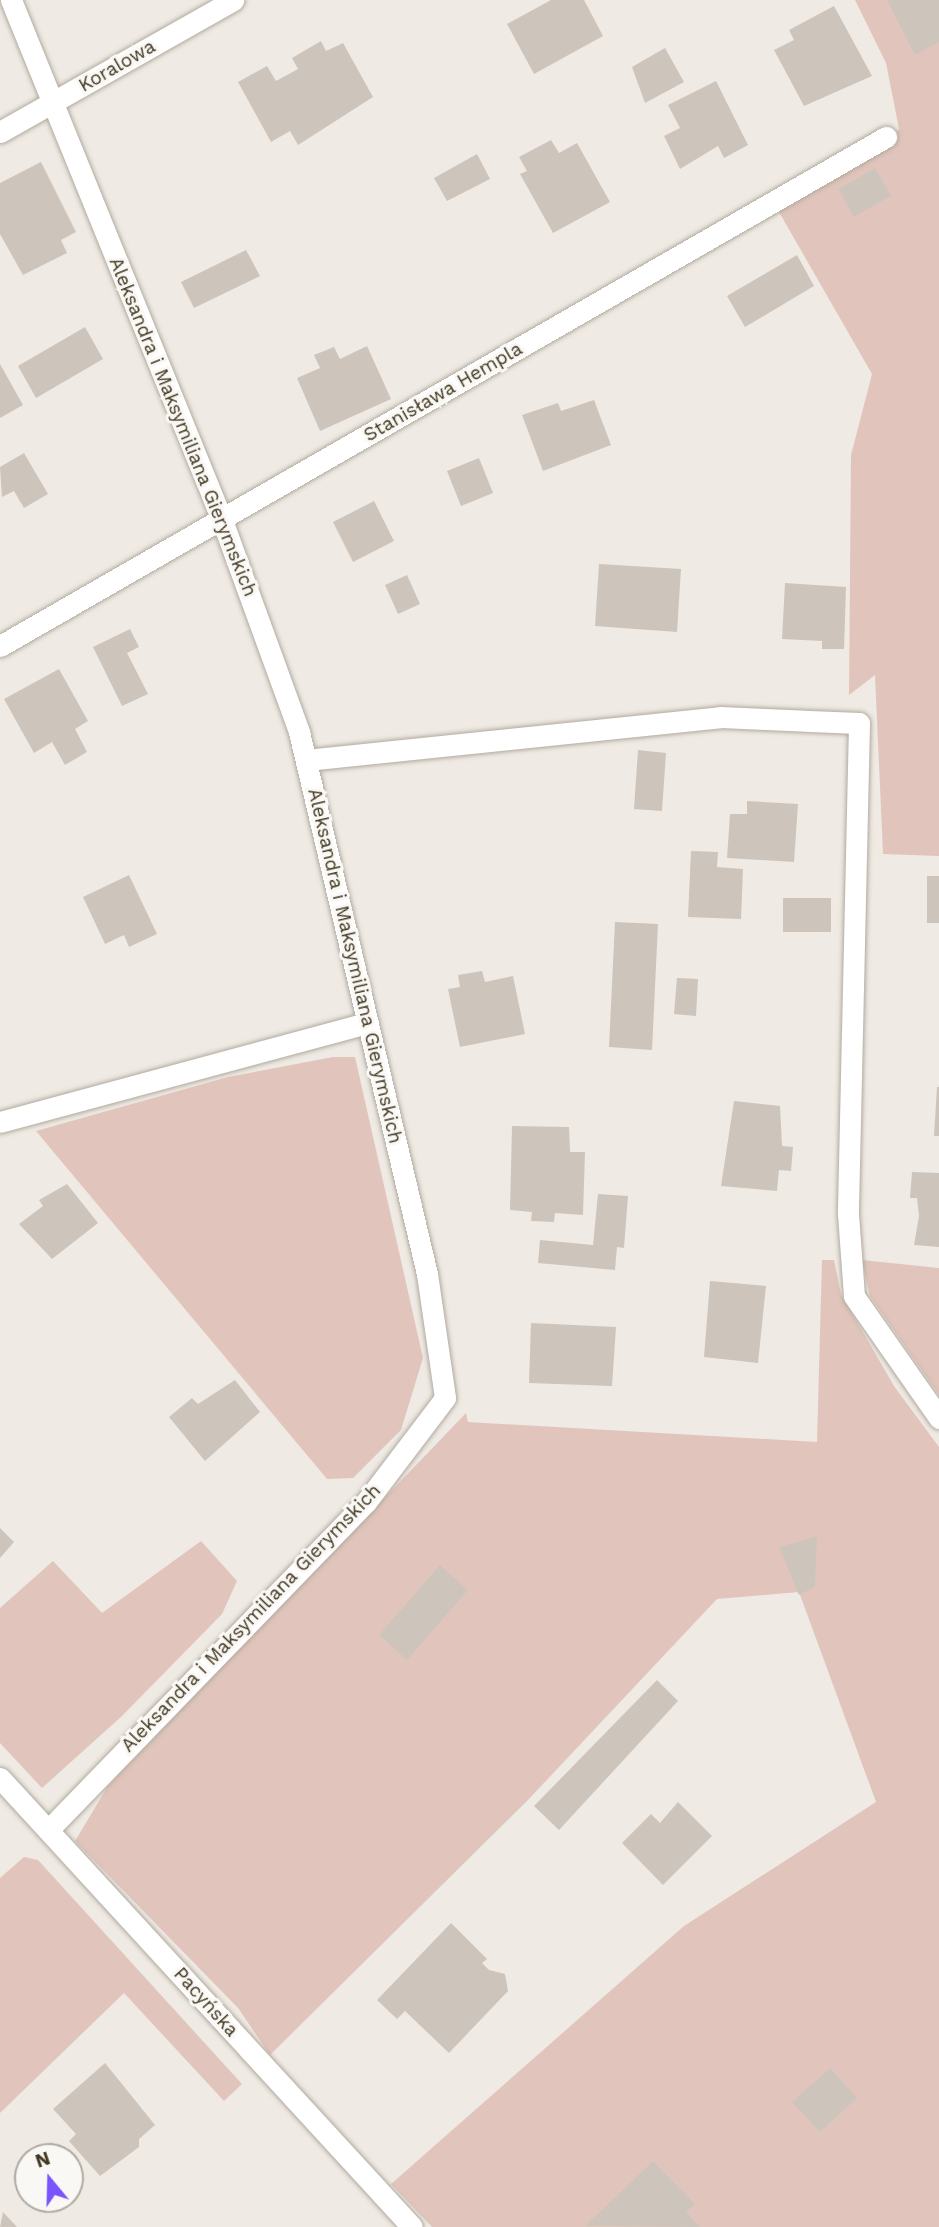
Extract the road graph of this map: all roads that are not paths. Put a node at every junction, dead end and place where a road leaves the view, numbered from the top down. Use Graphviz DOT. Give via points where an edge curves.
graph roads {
  1 [pos="11,0"];
  2 [pos="233,0"];
  3 [pos="54,103"];
  4 [pos="0,132"];
  5 [pos="886,137"];
  6 [pos="222,520"];
  7 [pos="0,646"];
  8 [pos="306,760"];
  9 [pos="368,1023"];
  10 [pos="0,1122"];
  11 [pos="939,1418"];
  12 [pos="0,1777"];
  13 [pos="49,1829"];
  14 [pos="412,2227"];
  1 -- 3 [label="street, Aleksandra i Maksymiliana Gierymskich"];
  2 -- 3 [label="street, Koralowa"];
  3 -- 4 [label="street, Koralowa"];
  3 -- 6 [label="street, Aleksandra i Maksymiliana Gierymskich"];
  5 -- 6 [label="street, Stanisława Hempla"];
  6 -- 7 [label="street, Stanisława Hempla"];
  6 -- 8 [label="street, Aleksandra i Maksymiliana Gierymskich"];
  8 -- 9 [label="street, Aleksandra i Maksymiliana Gierymskich"];
  8 -- 11 [label="street" via="720,717 859,723 848,1214 855,1296"];
  9 -- 10 [label="street"];
  9 -- 13 [label="street, Aleksandra i Maksymiliana Gierymskich" via="427,1274 445,1398 366,1502"];
  12 -- 13 [label="street, Pacyńska"];
  13 -- 14 [label="street, Pacyńska"];
}
